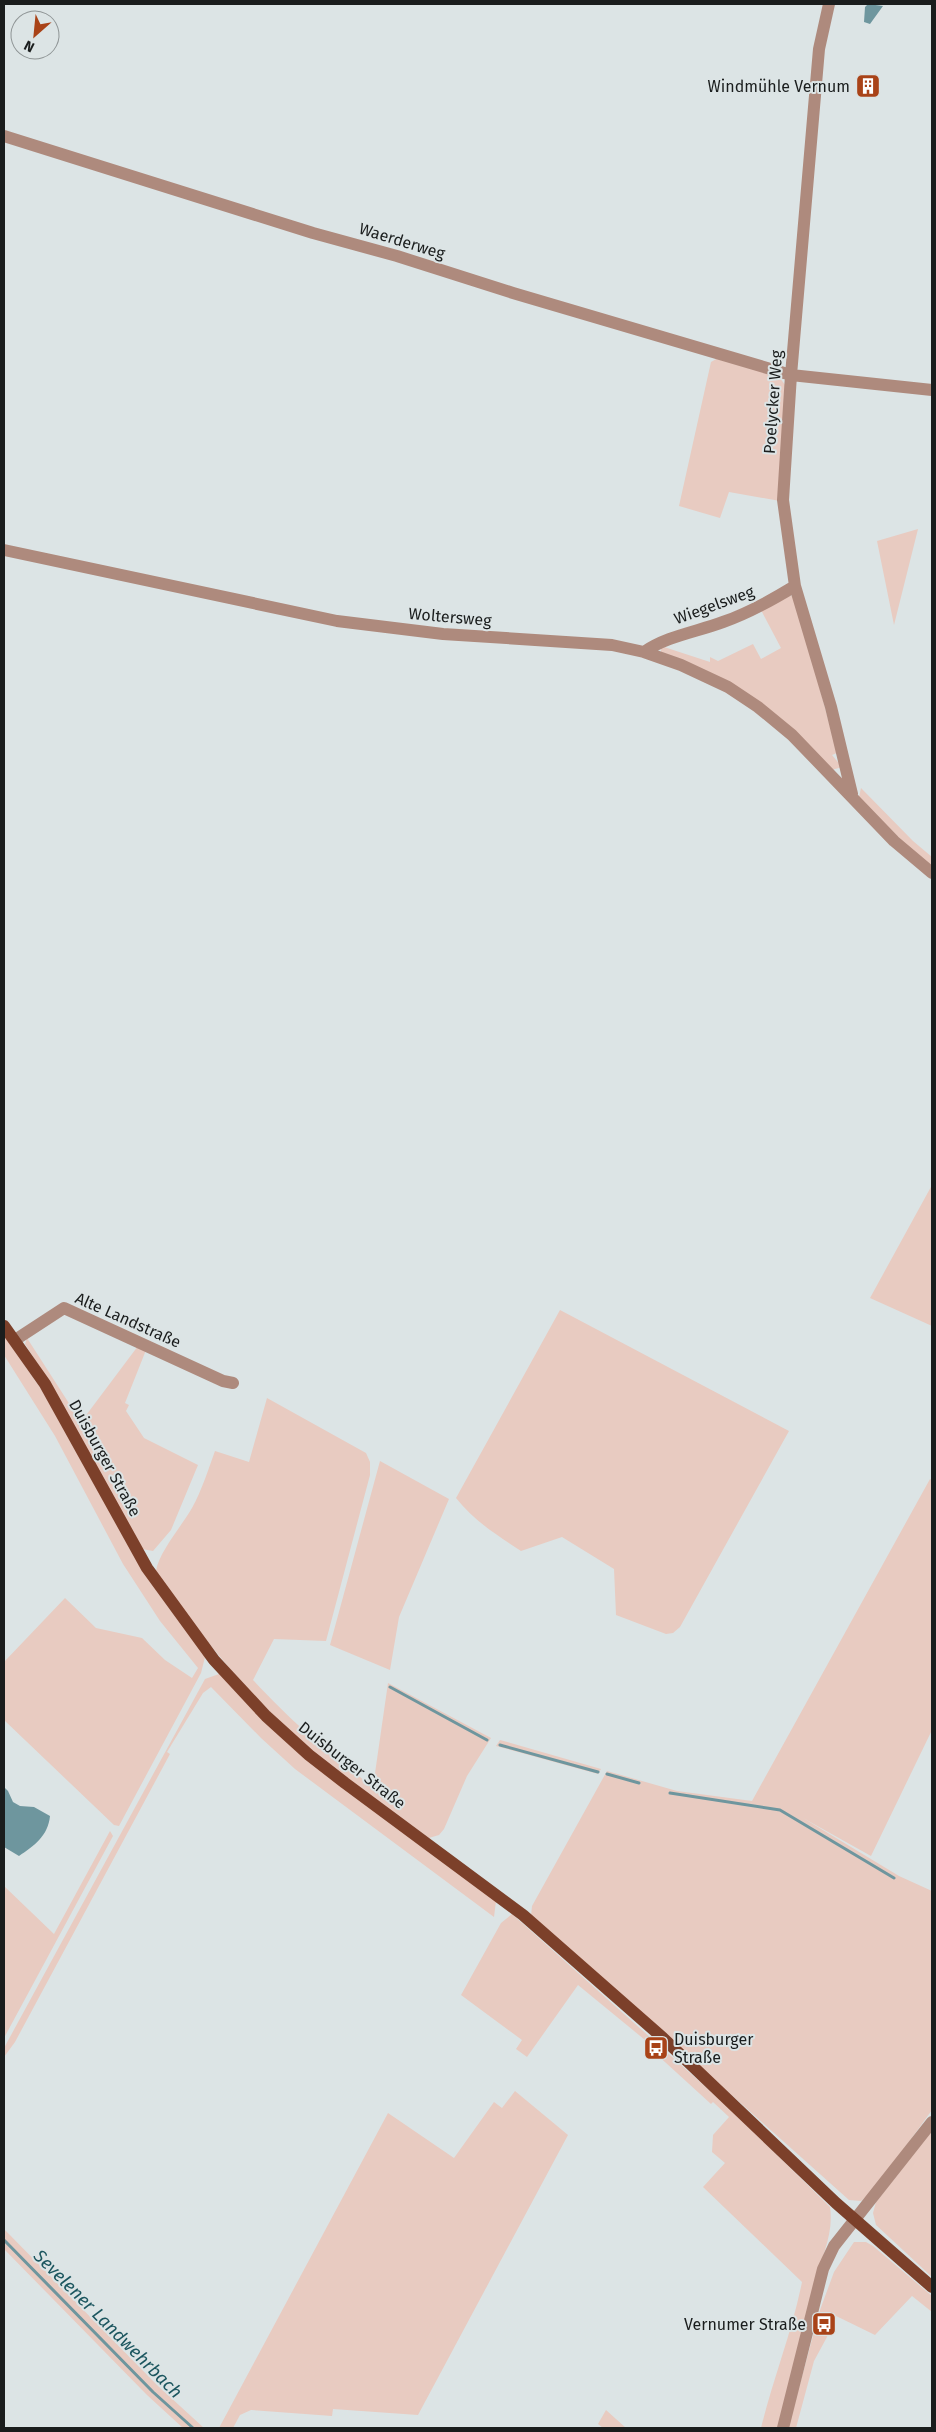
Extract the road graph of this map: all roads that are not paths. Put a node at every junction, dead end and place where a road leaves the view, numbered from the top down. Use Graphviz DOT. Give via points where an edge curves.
graph roads {
  1 [pos="829,4"];
  2 [pos="4,136"];
  3 [pos="791,375"];
  4 [pos="932,390"];
  5 [pos="4,550"];
  6 [pos="795,586"];
  7 [pos="644,652"];
  8 [pos="852,796"];
  9 [pos="932,873"];
  10 [pos="4,1326"];
  11 [pos="15,1340"];
  12 [pos="233,1383"];
  13 [pos="932,2122"];
  14 [pos="854,2219"];
  15 [pos="932,2287"];
  16 [pos="783,2428"];
  1 -- 3 [label="street, Poelycker Weg" via="818,49"];
  2 -- 3 [label="street, Waerderweg" via="313,233"];
  3 -- 4 [label="street, Waerderweg"];
  3 -- 6 [label="street, Poelycker Weg" via="783,500"];
  5 -- 7 [label="street, Woltersweg" via="337,622 443,634 612,645"];
  6 -- 7 [label="street, Wiegelsweg" via="758,609 658,643"];
  6 -- 8 [label="street, Poelycker Weg" via="831,707"];
  7 -- 8 [label="street, Woltersweg" via="728,687 758,707 792,734"];
  8 -- 9 [label="street, Woltersweg" via="894,840"];
  10 -- 11 [label="main road, Duisburger Straße"];
  11 -- 12 [label="street, Alte Landstraße" via="64,1308"];
  11 -- 14 [label="main road, Duisburger Straße" via="64,1418 147,1568 214,1660 266,1716 338,1777 523,1915 662,2038"];
  13 -- 14 [label="street"];
  14 -- 15 [label="main road, Duisburger Straße"];
  14 -- 16 [label="street" via="834,2246 823,2269"];
}
